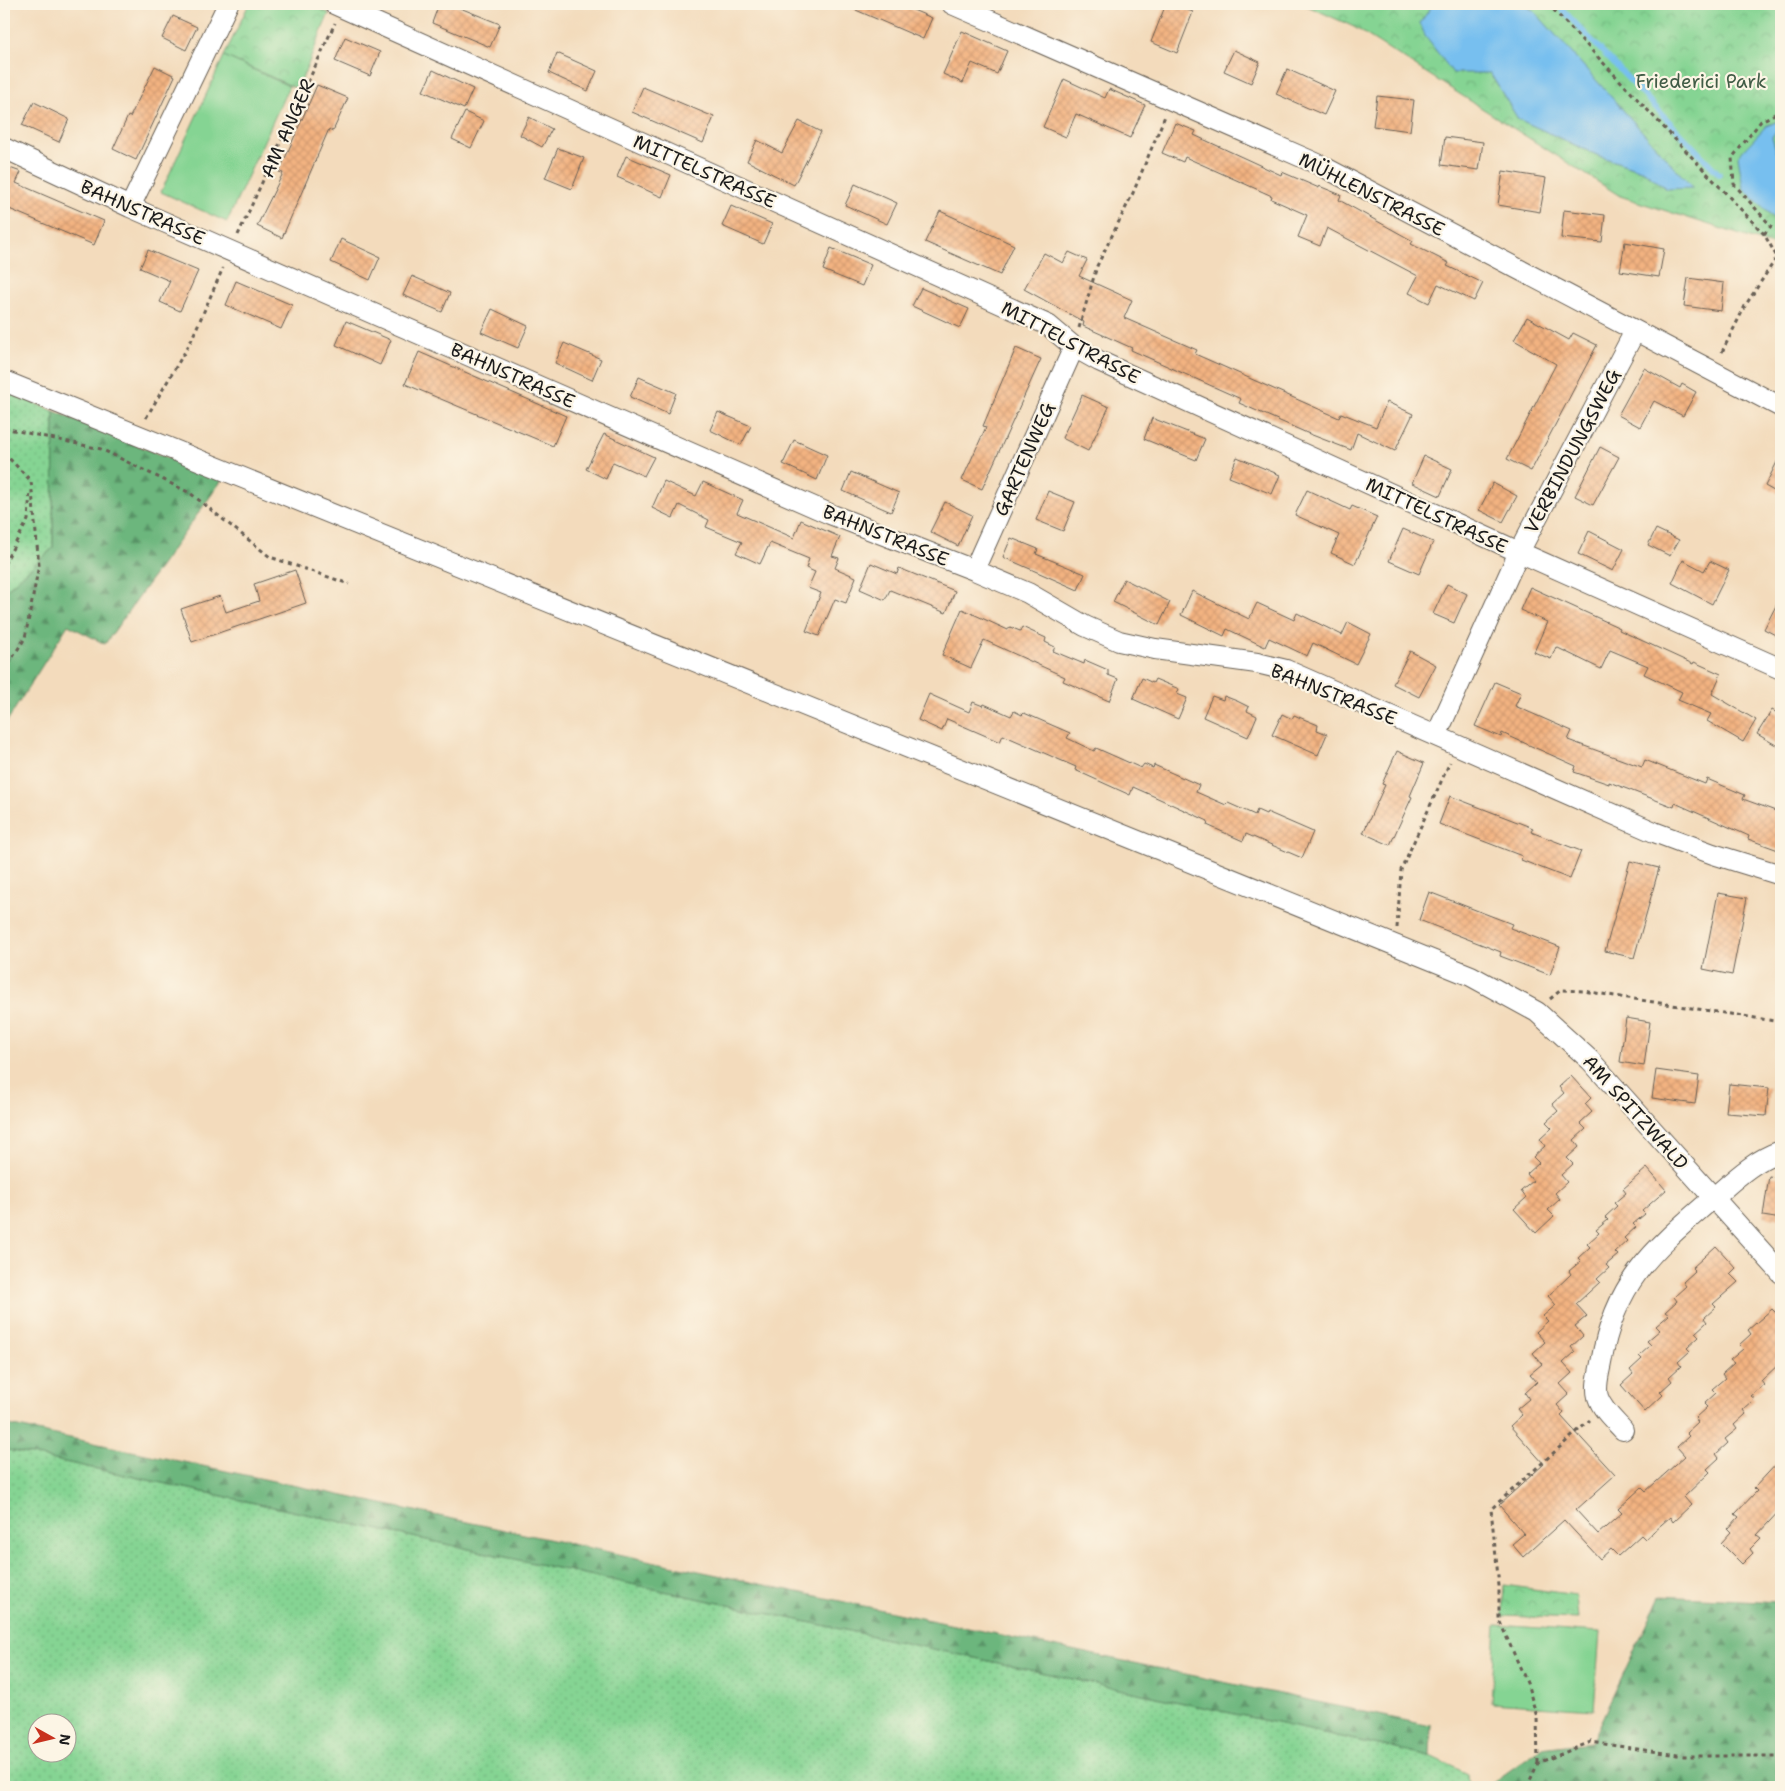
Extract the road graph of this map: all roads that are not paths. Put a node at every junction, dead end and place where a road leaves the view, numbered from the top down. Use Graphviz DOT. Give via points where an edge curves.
graph roads {
  1 [pos="228,4"];
  2 [pos="952,4"];
  3 [pos="338,5"];
  4 [pos="4,148"];
  5 [pos="130,207"];
  6 [pos="1634,331"];
  7 [pos="1074,348"];
  8 [pos="4,381"];
  9 [pos="1781,408"];
  10 [pos="1519,552"];
  11 [pos="974,570"];
  12 [pos="1781,669"];
  13 [pos="1436,736"];
  14 [pos="1781,875"];
  15 [pos="1781,1151"];
  16 [pos="1714,1198"];
  17 [pos="1781,1273"];
  18 [pos="1623,1430"];
  1 -- 5 [label="street"];
  2 -- 6 [label="street, MÜHLENSTRASSE" via="1320,165"];
  3 -- 7 [label="street, MITTELSTRASSE" via="1048,325"];
  4 -- 5 [label="street, BAHNSTRASSE"];
  5 -- 11 [label="street, BAHNSTRASSE" via="821,510"];
  6 -- 9 [label="street, MÜHLENSTRASSE"];
  6 -- 10 [label="street, VERBINDUNGSWEG"];
  7 -- 10 [label="street, MITTELSTRASSE"];
  7 -- 11 [label="street, GARTENWEG"];
  8 -- 16 [label="street, AM SPITZWALD" via="1471,976 1537,1012 1590,1060"];
  10 -- 12 [label="street, MITTELSTRASSE"];
  10 -- 13 [label="street, VERBINDUNGSWEG"];
  11 -- 13 [label="street, BAHNSTRASSE" via="1028,593 1085,626 1119,641 1286,670"];
  13 -- 14 [label="street, BAHNSTRASSE" via="1654,832"];
  15 -- 16 [label="street" via="1754,1164"];
  16 -- 17 [label="street, AM SPITZWALD"];
  16 -- 18 [label="street" via="1658,1247 1639,1269 1608,1330 1597,1391 1600,1403"];
}
